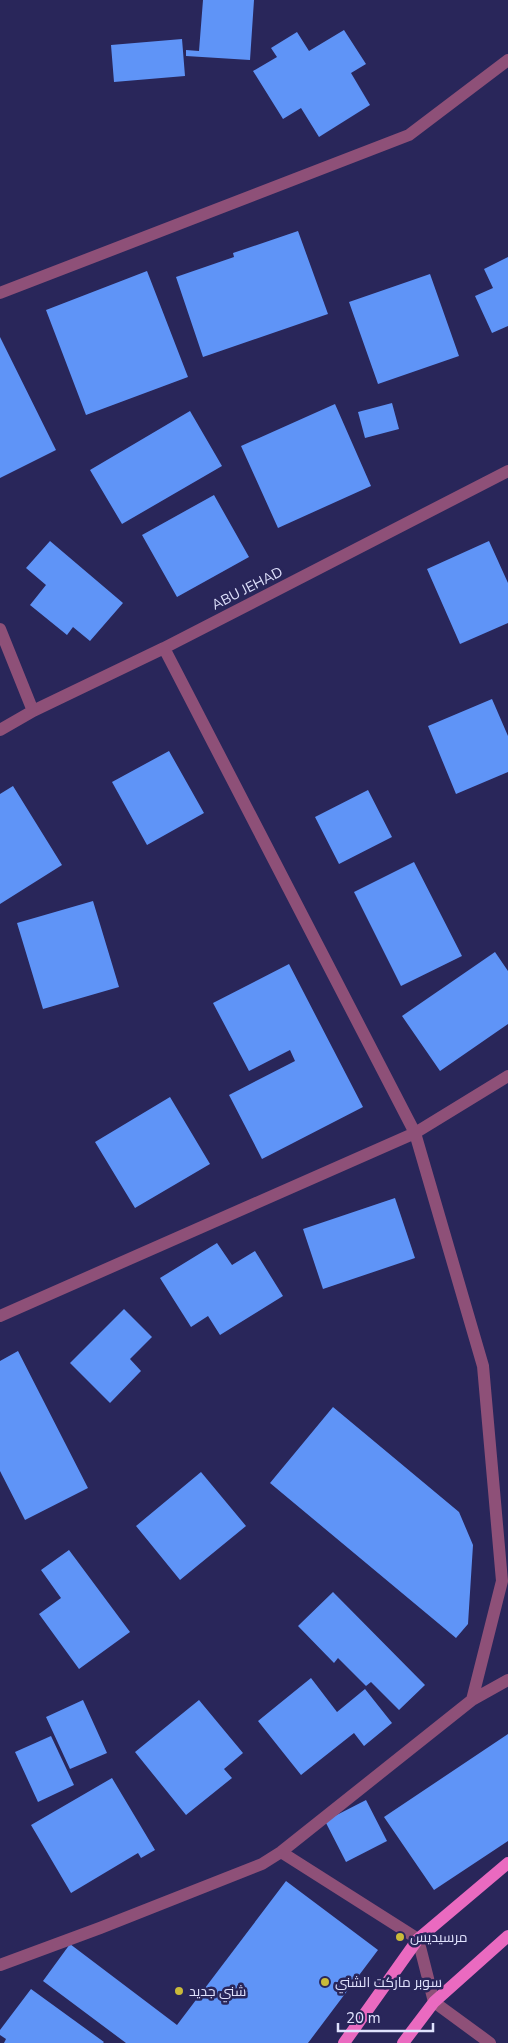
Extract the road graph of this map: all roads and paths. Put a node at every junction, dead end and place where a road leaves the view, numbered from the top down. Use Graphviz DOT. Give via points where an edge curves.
graph roads {
  1 [pos="508,60"];
  2 [pos="0,293"];
  3 [pos="508,471"];
  4 [pos="0,629"];
  5 [pos="164,648"];
  6 [pos="33,711"];
  7 [pos="0,730"];
  8 [pos="508,1076"];
  9 [pos="415,1133"];
  10 [pos="0,1316"];
  11 [pos="508,1680"];
  12 [pos="472,1700"];
  13 [pos="281,1852"];
  14 [pos="508,1863"];
  15 [pos="508,1936"];
  16 [pos="418,1939"];
  17 [pos="0,1965"];
  18 [pos="434,2002"];
  19 [pos="344,2043"];
  20 [pos="403,2043"];
  21 [pos="490,2043"];
  1 -- 2 [label="street" via="409,134"];
  3 -- 5 [label="street, ABU JEHAD"];
  4 -- 6 [label="street"];
  5 -- 6 [label="street, ABU JEHAD"];
  5 -- 9 [label="street"];
  6 -- 7 [label="street, ABU JEHAD"];
  8 -- 9 [label="street"];
  9 -- 10 [label="street"];
  9 -- 12 [label="street" via="483,1366 502,1581"];
  11 -- 12 [label="street"];
  12 -- 13 [label="street"];
  13 -- 16 [label="street"];
  13 -- 17 [label="street" via="253,1868"];
  14 -- 16 [label="main road"];
  15 -- 18 [label="main road"];
  16 -- 18 [label="street"];
  16 -- 19 [label="main road"];
  18 -- 20 [label="main road"];
  18 -- 21 [label="street"];
}
